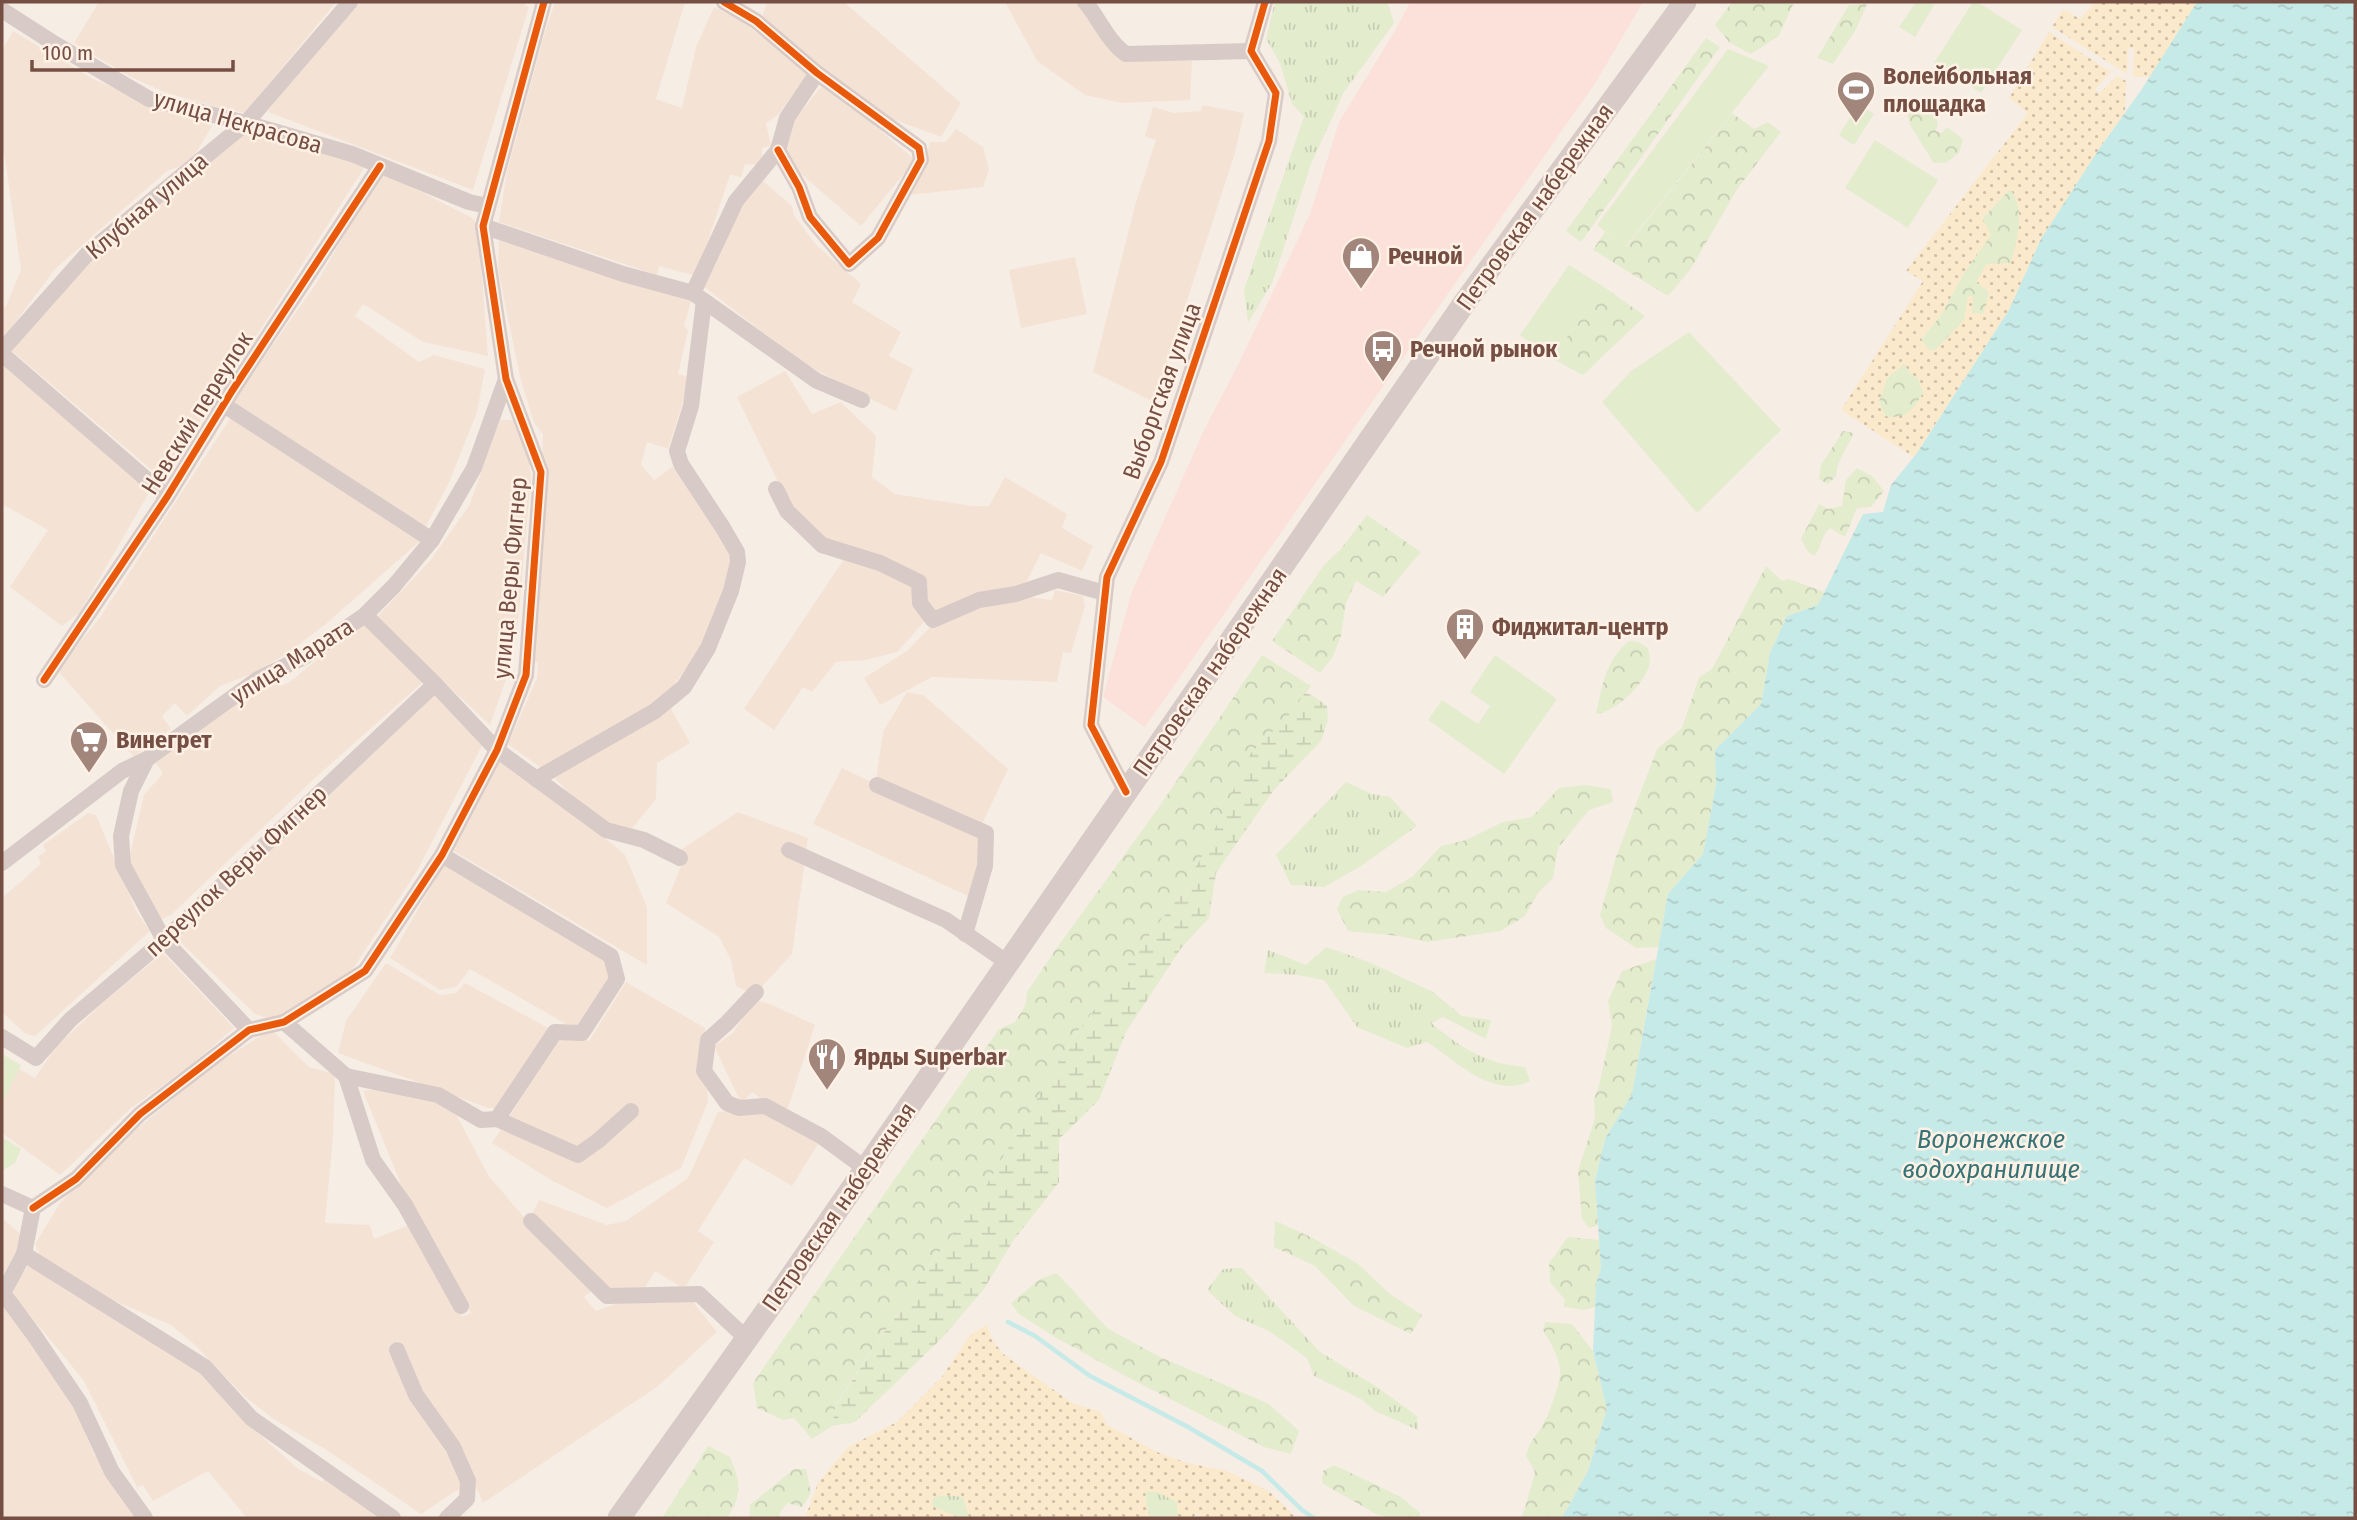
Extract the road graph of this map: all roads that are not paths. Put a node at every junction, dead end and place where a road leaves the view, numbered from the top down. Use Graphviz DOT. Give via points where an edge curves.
graph roads {
  1 [pos="350,2"];
  2 [pos="544,2"];
  3 [pos="724,2"];
  4 [pos="1085,2"];
  5 [pos="1265,2"];
  6 [pos="1685,2"];
  7 [pos="2,10"];
  8 [pos="1251,51"];
  9 [pos="817,74"];
  10 [pos="246,123"];
  11 [pos="778,150"];
  12 [pos="380,166"];
  13 [pos="487,206"];
  14 [pos="483,226"];
  15 [pos="699,297"];
  16 [pos="2,352"];
  17 [pos="506,379"];
  18 [pos="862,400"];
  19 [pos="224,405"];
  20 [pos="776,489"];
  21 [pos="167,497"];
  22 [pos="432,540"];
  23 [pos="1105,593"];
  24 [pos="365,615"];
  25 [pos="44,680"];
  26 [pos="435,684"];
  27 [pos="497,750"];
  28 [pos="147,759"];
  29 [pos="536,779"];
  30 [pos="877,785"];
  31 [pos="1126,792"];
  32 [pos="789,850"];
  33 [pos="442,855"];
  34 [pos="680,858"];
  35 [pos="2,863"];
  36 [pos="965,934"];
  37 [pos="164,940"];
  38 [pos="1008,963"];
  39 [pos="756,992"];
  40 [pos="284,1022"];
  41 [pos="249,1030"];
  42 [pos="2,1037"];
  43 [pos="346,1076"];
  44 [pos="631,1111"];
  45 [pos="497,1119"];
  46 [pos="866,1169"];
  47 [pos="2,1194"];
  48 [pos="33,1208"];
  49 [pos="531,1221"];
  50 [pos="24,1254"];
  51 [pos="3,1293"];
  52 [pos="461,1306"];
  53 [pos="747,1339"];
  54 [pos="397,1350"];
  55 [pos="145,1518"];
  56 [pos="393,1518"];
  57 [pos="447,1518"];
  58 [pos="619,1518"];
  1 -- 10 [label="street, Клубная улица"];
  2 -- 13 [label="street, улица Веры Фигнер"];
  3 -- 9 [label="street" via="756,21"];
  4 -- 8 [label="street" via="1116,47 1126,54"];
  5 -- 8 [label="street"];
  6 -- 31 [label="main road, Петровская набережная" via="1465,302"];
  7 -- 10 [label="street, улица Некрасова" via="149,99"];
  8 -- 23 [label="street, Выборгская улица" via="1276,93 1269,141 1161,462 1107,577"];
  9 -- 11 [label="street" via="787,118"];
  9 -- 11 [label="street" via="919,148 920,160 878,238 849,264 810,217"];
  10 -- 12 [label="street, улица Некрасова"];
  10 -- 16 [label="street, Клубная улица" via="89,252"];
  11 -- 15 [label="street" via="736,201"];
  12 -- 13 [label="street, улица Некрасова"];
  12 -- 19 [label="street, Невский переулок"];
  13 -- 14 [label="street, улица Веры Фигнер"];
  14 -- 15 [label="street"];
  14 -- 17 [label="street, улица Веры Фигнер"];
  15 -- 18 [label="street" via="817,381"];
  15 -- 29 [label="street" via="691,406 677,452 737,552 731,591 708,648 684,687 655,711"];
  16 -- 21 [label="street, Клубная улица"];
  17 -- 22 [label="street, улица Марата" via="474,468"];
  17 -- 27 [label="street, улица Веры Фигнер" via="541,472 526,675"];
  19 -- 21 [label="street, Невский переулок"];
  19 -- 22 [label="street"];
  20 -- 23 [label="street" via="787,511 822,545 880,563 919,582 920,603 933,620 979,600 1058,580"];
  21 -- 25 [label="street, Невский переулок"];
  22 -- 24 [label="street, улица Марата"];
  23 -- 31 [label="street, Выборгская улица" via="1091,725"];
  24 -- 26 [label="street"];
  24 -- 28 [label="street, улица Марата" via="306,656 258,679"];
  26 -- 27 [label="street"];
  26 -- 37 [label="street, переулок Веры Фигнер"];
  27 -- 29 [label="street"];
  27 -- 33 [label="street, улица Веры Фигнер"];
  28 -- 35 [label="street, улица Марата" via="122,771"];
  28 -- 37 [label="street" via="131,791 121,836 123,865"];
  29 -- 34 [label="street" via="606,830 644,840"];
  30 -- 36 [label="street" via="986,833 985,866"];
  31 -- 38 [label="main road, Петровская набережная"];
  32 -- 36 [label="street" via="946,920"];
  33 -- 40 [label="street, улица Веры Фигнер" via="365,971"];
  33 -- 45 [label="street" via="611,956 617,979 582,1033 555,1032"];
  36 -- 38 [label="street"];
  37 -- 41 [label="street"];
  37 -- 42 [label="street, переулок Веры Фигнер" via="71,1019 36,1058"];
  38 -- 46 [label="main road, Петровская набережная"];
  39 -- 46 [label="street" via="708,1040 704,1071 727,1103 739,1108 765,1106 821,1136"];
  40 -- 41 [label="street, улица Веры Фигнер"];
  40 -- 43 [label="street"];
  41 -- 48 [label="street, улица Веры Фигнер" via="140,1114 76,1180"];
  43 -- 45 [label="street" via="438,1095 481,1120"];
  43 -- 52 [label="street" via="373,1160 405,1205"];
  44 -- 45 [label="street" via="578,1155"];
  46 -- 53 [label="main road, Петровская набережная"];
  47 -- 48 [label="street"];
  48 -- 50 [label="street"];
  49 -- 53 [label="street" via="607,1296 699,1294"];
  50 -- 51 [label="street"];
  50 -- 56 [label="street" via="205,1367 251,1418"];
  51 -- 55 [label="street" via="80,1403 112,1472"];
  53 -- 58 [label="main road, Петровская набережная"];
  54 -- 57 [label="street" via="416,1395 453,1447 468,1481 467,1499"];
}
